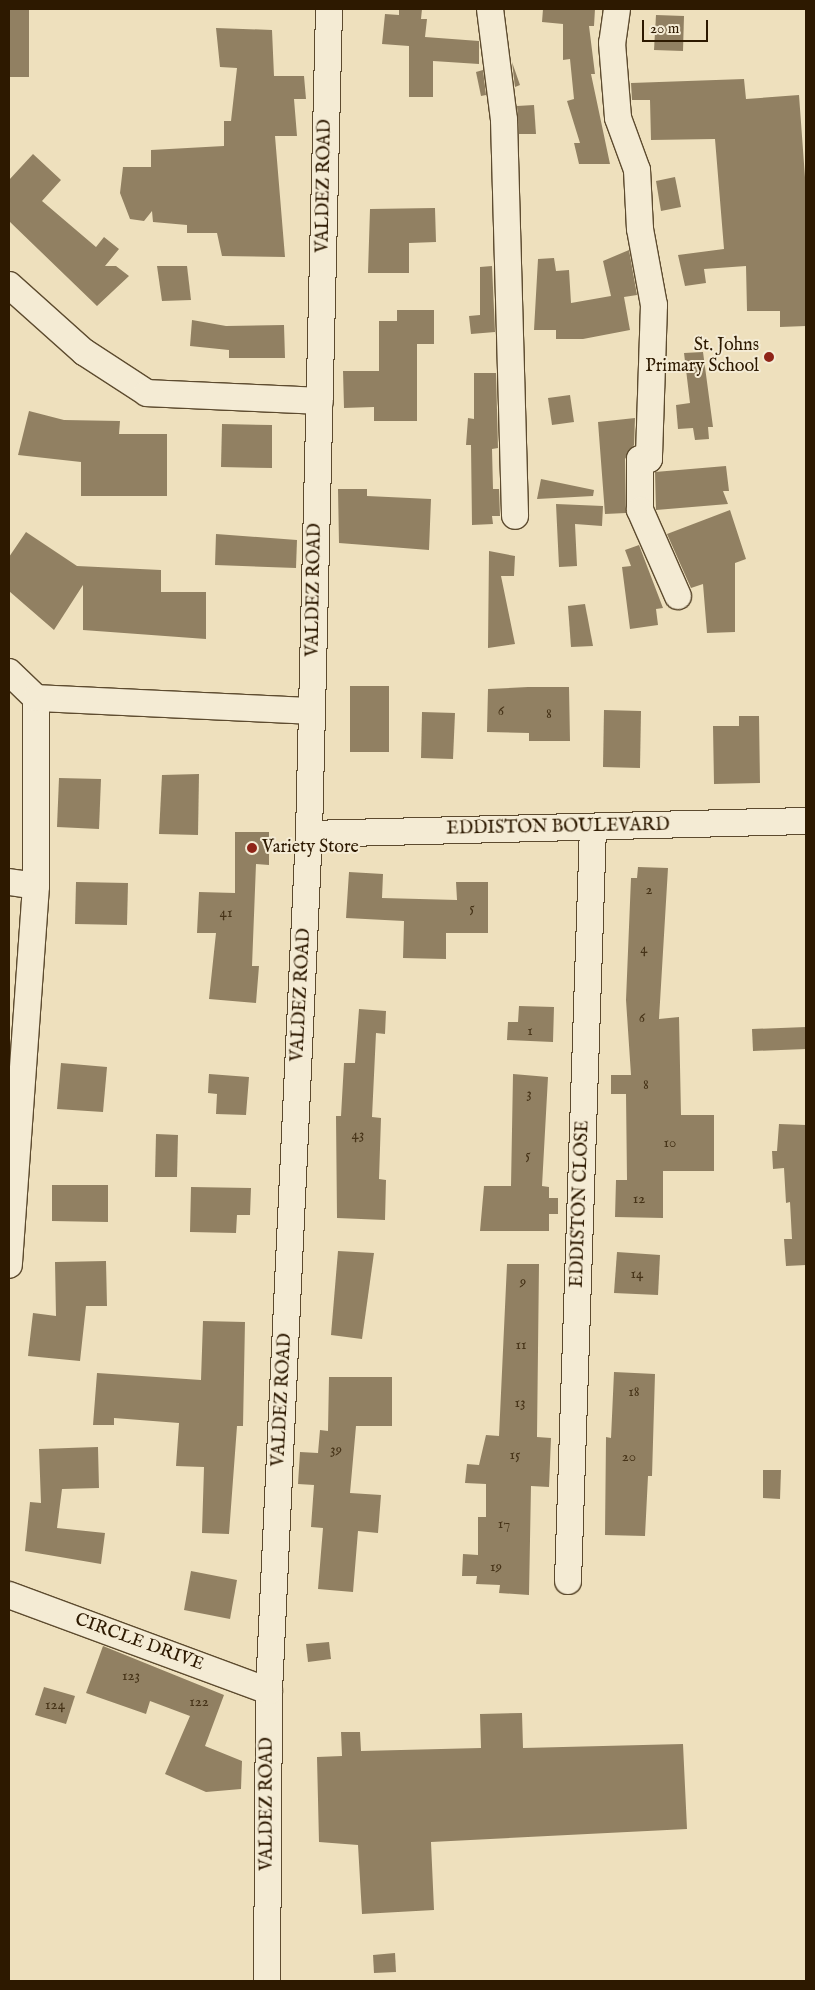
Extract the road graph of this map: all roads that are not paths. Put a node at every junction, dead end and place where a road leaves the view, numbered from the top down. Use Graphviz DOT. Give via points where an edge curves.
graph roads {
  1 [pos="329,9"];
  2 [pos="490,9"];
  3 [pos="617,9"];
  4 [pos="9,285"];
  5 [pos="320,401"];
  6 [pos="515,516"];
  7 [pos="678,596"];
  8 [pos="9,672"];
  9 [pos="36,698"];
  10 [pos="312,711"];
  11 [pos="806,821"];
  12 [pos="593,828"];
  13 [pos="309,834"];
  14 [pos="9,882"];
  15 [pos="36,886"];
  16 [pos="9,1265"];
  17 [pos="568,1581"];
  18 [pos="9,1595"];
  19 [pos="269,1691"];
  20 [pos="267,1981"];
  1 -- 5 [label="street, VALDEZ ROAD"];
  2 -- 6 [label="street" via="504,120"];
  3 -- 7 [label="street" via="612,42 618,118 637,170 640,229 654,305 649,459 640,459 640,510"];
  4 -- 5 [label="street" via="84,352 147,394"];
  5 -- 10 [label="street, VALDEZ ROAD"];
  8 -- 9 [label="street"];
  9 -- 10 [label="street"];
  9 -- 15 [label="street"];
  10 -- 13 [label="street, VALDEZ ROAD"];
  11 -- 12 [label="street, EDDISTON BOULEVARD"];
  12 -- 13 [label="street, EDDISTON BOULEVARD"];
  12 -- 17 [label="street, EDDISTON CLOSE"];
  13 -- 19 [label="street, VALDEZ ROAD"];
  14 -- 15 [label="street"];
  15 -- 16 [label="street"];
  18 -- 19 [label="street, CIRCLE DRIVE"];
  19 -- 20 [label="street, VALDEZ ROAD"];
}
